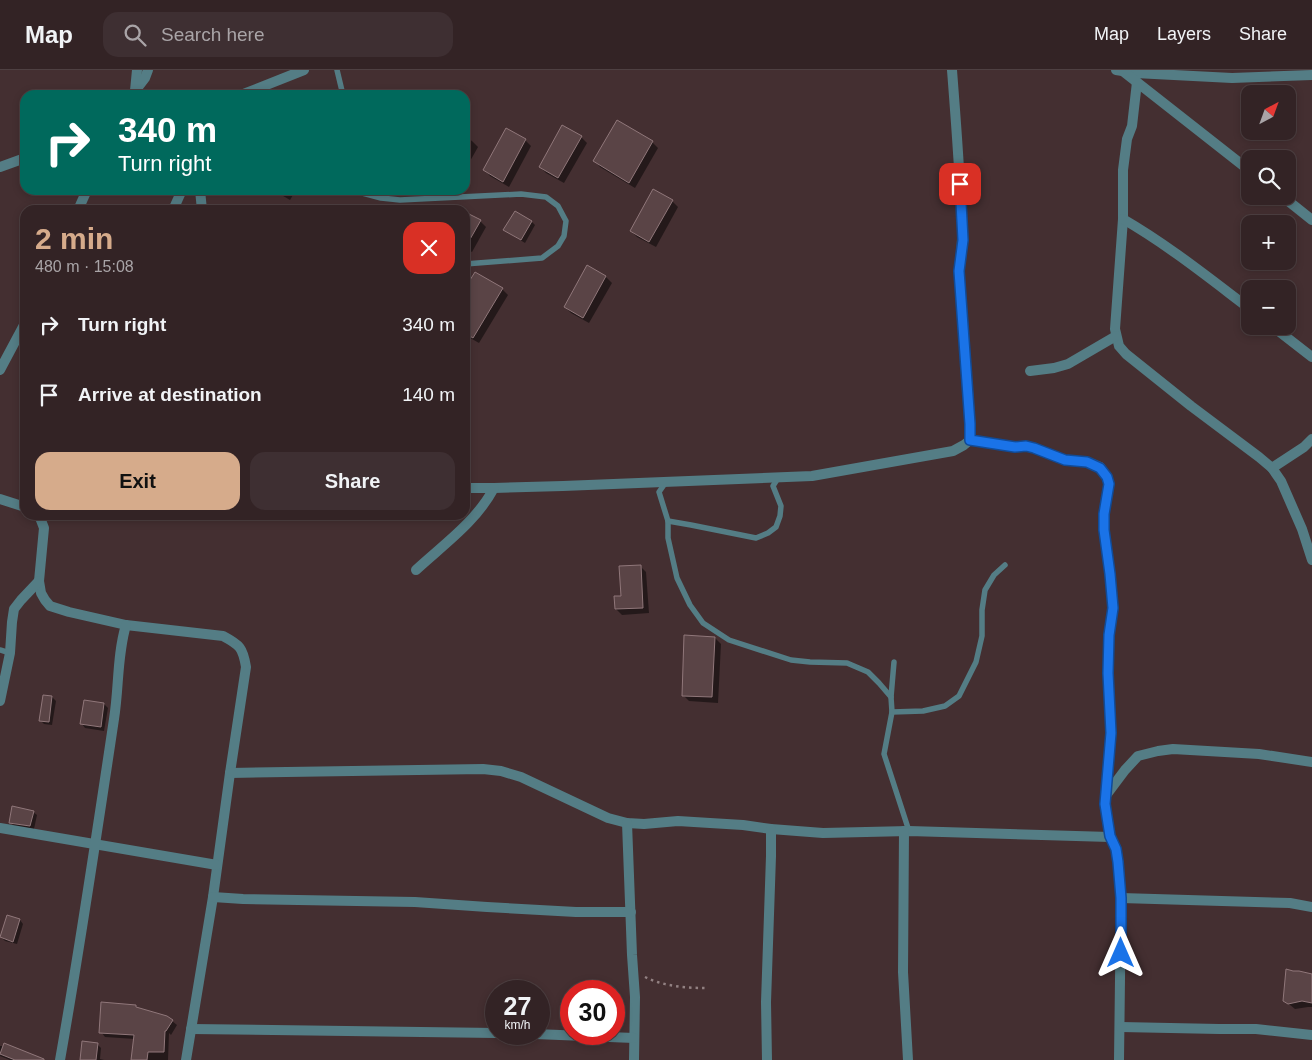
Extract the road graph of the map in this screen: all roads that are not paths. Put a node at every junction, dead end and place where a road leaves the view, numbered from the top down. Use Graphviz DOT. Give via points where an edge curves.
graph roads {
  1 [pos="137,70"];
  2 [pos="148,70"];
  3 [pos="304,70"];
  4 [pos="337,70"];
  5 [pos="952,70"];
  6 [pos="1120,70"];
  7 [pos="1312,76"];
  8 [pos="1137,82"];
  9 [pos="134,90"];
  10 [pos="135,90"];
  11 [pos="254,90"];
  12 [pos="342,90"];
  13 [pos="20,160"];
  14 [pos="1241,164"];
  15 [pos="0,167"];
  16 [pos="370,195"];
  17 [pos="1293,205"];
  18 [pos="1123,219"];
  19 [pos="1312,220"];
  20 [pos="470,264"];
  21 [pos="1241,302"];
  22 [pos="20,332"];
  23 [pos="1284,335"];
  24 [pos="1116,336"];
  25 [pos="1312,357"];
  26 [pos="0,370"];
  27 [pos="1030,370"];
  28 [pos="1312,439"];
  29 [pos="970,440"];
  30 [pos="1272,468"];
  31 [pos="778,478"];
  32 [pos="666,482"];
  33 [pos="470,488"];
  34 [pos="494,488"];
  35 [pos="0,499"];
  36 [pos="20,505"];
  37 [pos="41,520"];
  38 [pos="47,520"];
  39 [pos="668,521"];
  40 [pos="44,528"];
  41 [pos="1312,560"];
  42 [pos="1005,565"];
  43 [pos="416,570"];
  44 [pos="39,581"];
  45 [pos="126,625"];
  46 [pos="5,652"];
  47 [pos="894,662"];
  48 [pos="891,697"];
  49 [pos="0,701"];
  50 [pos="892,712"];
  51 [pos="1312,762"];
  52 [pos="230,773"];
  53 [pos="1107,795"];
  54 [pos="627,823"];
  55 [pos="0,828"];
  56 [pos="771,829"];
  57 [pos="906,831"];
  58 [pos="1110,836"];
  59 [pos="95,845"];
  60 [pos="218,865"];
  61 [pos="213,897"];
  62 [pos="1121,898"];
  63 [pos="1312,907"];
  64 [pos="631,912"];
  65 [pos="1120,1026"];
  66 [pos="190,1029"];
  67 [pos="485,1033"];
  68 [pos="550,1035"];
  69 [pos="1312,1035"];
  70 [pos="634,1038"];
  71 [pos="60,1060"];
  72 [pos="186,1060"];
  73 [pos="634,1060"];
  74 [pos="766,1060"];
  75 [pos="908,1060"];
  76 [pos="1120,1060"];
  1 -- 9 [label="street"];
  2 -- 10 [label="street"];
  3 -- 11 [label="street"];
  4 -- 12 [label="lane"];
  5 -- 29 [label="street" via="959,154 963,240 959,271"];
  6 -- 7 [label="street" via="1232,78"];
  6 -- 8 [label="street"];
  8 -- 14 [label="street"];
  8 -- 18 [label="street" via="1123,170"];
  13 -- 15 [label="street"];
  16 -- 20 [label="lane" via="400,200 521,194 546,197 558,206 566,221 564,236 558,246 542,258"];
  17 -- 19 [label="street"];
  18 -- 21 [label="street" via="1176,252"];
  18 -- 24 [label="street"];
  22 -- 26 [label="street"];
  23 -- 25 [label="street"];
  24 -- 27 [label="street" via="1068,364"];
  24 -- 30 [label="street" via="1126,354"];
  28 -- 30 [label="street"];
  29 -- 31 [label="street" via="959,449 932,455 812,476"];
  29 -- 53 [label="street" via="1026,446 1065,460 1087,462 1100,468 1107,477 1104,530 1113,608 1109,635 1111,733"];
  30 -- 41 [label="street" via="1302,529"];
  31 -- 32 [label="street"];
  31 -- 39 [label="lane" via="773,486 781,506 776,527 756,538"];
  32 -- 34 [label="street"];
  32 -- 39 [label="lane" via="659,492"];
  33 -- 34 [label="street"];
  34 -- 43 [label="street" via="474,517"];
  35 -- 36 [label="street"];
  37 -- 40 [label="street"];
  38 -- 40 [label="street"];
  39 -- 48 [label="lane" via="668,538 677,578 703,623 730,640 791,660 847,663 868,672"];
  40 -- 44 [label="street"];
  42 -- 50 [label="lane" via="985,590 982,636 976,662 959,696 945,706"];
  44 -- 45 [label="street" via="50,606"];
  44 -- 46 [label="street" via="14,609"];
  45 -- 52 [label="street" via="223,636 236,642 244,653 246,667"];
  45 -- 59 [label="street"];
  46 -- 49 [label="street"];
  47 -- 48 [label="lane"];
  48 -- 50 [label="lane"];
  50 -- 57 [label="lane" via="884,754"];
  51 -- 53 [label="street" via="1259,754 1158,751 1138,756"];
  52 -- 54 [label="street" via="501,771 521,777 608,818"];
  52 -- 60 [label="street"];
  53 -- 58 [label="street" via="1105,804"];
  54 -- 56 [label="street" via="678,821"];
  54 -- 64 [label="street"];
  55 -- 59 [label="street"];
  56 -- 57 [label="street" via="823,833"];
  56 -- 74 [label="street"];
  57 -- 58 [label="street"];
  57 -- 75 [label="street" via="903,972"];
  58 -- 62 [label="street" via="1116,849"];
  59 -- 60 [label="street"];
  59 -- 71 [label="street"];
  60 -- 61 [label="street"];
  61 -- 64 [label="street"];
  61 -- 66 [label="street"];
  62 -- 63 [label="street" via="1290,903"];
  62 -- 65 [label="street"];
  64 -- 70 [label="street"];
  65 -- 69 [label="street" via="1256,1029"];
  65 -- 76 [label="street"];
  66 -- 67 [label="street"];
  66 -- 72 [label="street"];
  68 -- 70 [label="street"];
  70 -- 73 [label="street"];
}
